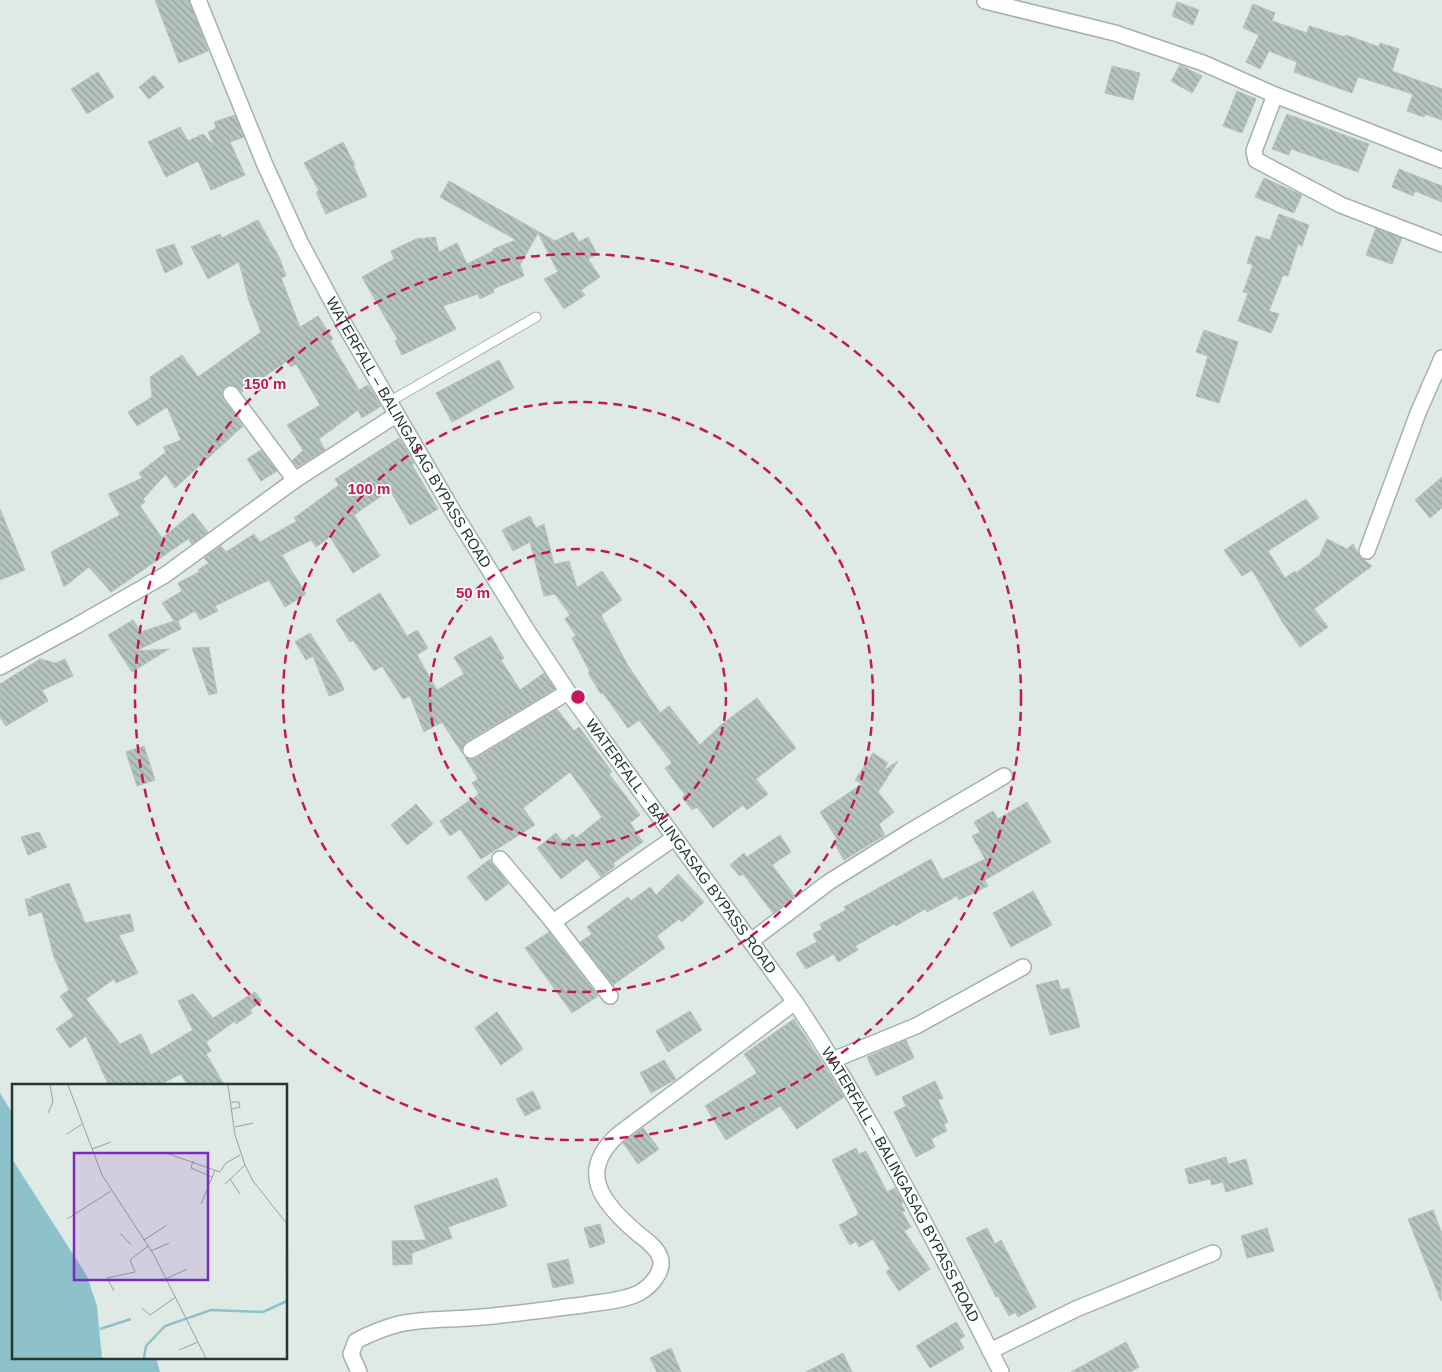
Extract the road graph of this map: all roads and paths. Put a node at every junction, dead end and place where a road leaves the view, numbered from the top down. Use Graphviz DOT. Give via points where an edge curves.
graph roads {
  1 [pos="198,0"];
  2 [pos="984,1"];
  3 [pos="1275,95"];
  4 [pos="1442,160"];
  5 [pos="1442,244"];
  6 [pos="536,317"];
  7 [pos="1442,358"];
  8 [pos="230,394"];
  9 [pos="393,408"];
  10 [pos="294,480"];
  11 [pos="1366,551"];
  12 [pos="0,666"];
  13 [pos="568,692"];
  14 [pos="471,750"];
  15 [pos="1004,776"];
  16 [pos="674,838"];
  17 [pos="500,859"];
  18 [pos="553,922"];
  19 [pos="751,941"];
  20 [pos="1023,967"];
  21 [pos="610,996"];
  22 [pos="795,1002"];
  23 [pos="833,1060"];
  24 [pos="1213,1253"];
  25 [pos="990,1351"];
  26 [pos="359,1372"];
  27 [pos="1001,1372"];
  1 -- 9 [label="street, WATERFALL ‒ BALINGASAG BYPASS ROAD" via="301,244"];
  2 -- 3 [label="street" via="1115,33 1203,63"];
  3 -- 4 [label="street"];
  3 -- 5 [label="street" via="1254,151 1256,160 1341,205"];
  6 -- 9 [label="lane"];
  7 -- 11 [label="street"];
  8 -- 10 [label="street"];
  9 -- 10 [label="street"];
  9 -- 13 [label="street, WATERFALL ‒ BALINGASAG BYPASS ROAD" via="528,632"];
  10 -- 12 [label="street" via="165,575"];
  13 -- 14 [label="street"];
  13 -- 16 [label="street, WATERFALL ‒ BALINGASAG BYPASS ROAD"];
  15 -- 19 [label="street" via="829,882"];
  16 -- 18 [label="street"];
  16 -- 19 [label="street, WATERFALL ‒ BALINGASAG BYPASS ROAD"];
  17 -- 18 [label="street"];
  18 -- 21 [label="street"];
  19 -- 22 [label="street, WATERFALL ‒ BALINGASAG BYPASS ROAD"];
  20 -- 23 [label="street" via="916,1026"];
  22 -- 23 [label="street, WATERFALL ‒ BALINGASAG BYPASS ROAD"];
  22 -- 26 [label="street" via="619,1134 601,1154 596,1167 597,1185 602,1197 618,1216 652,1245 660,1257 661,1270 651,1284 638,1294 614,1300 400,1324 356,1341 351,1354"];
  23 -- 25 [label="street, WATERFALL ‒ BALINGASAG BYPASS ROAD" via="893,1164"];
  24 -- 25 [label="street" via="1076,1309"];
  25 -- 27 [label="street, WATERFALL ‒ BALINGASAG BYPASS ROAD"];
}
